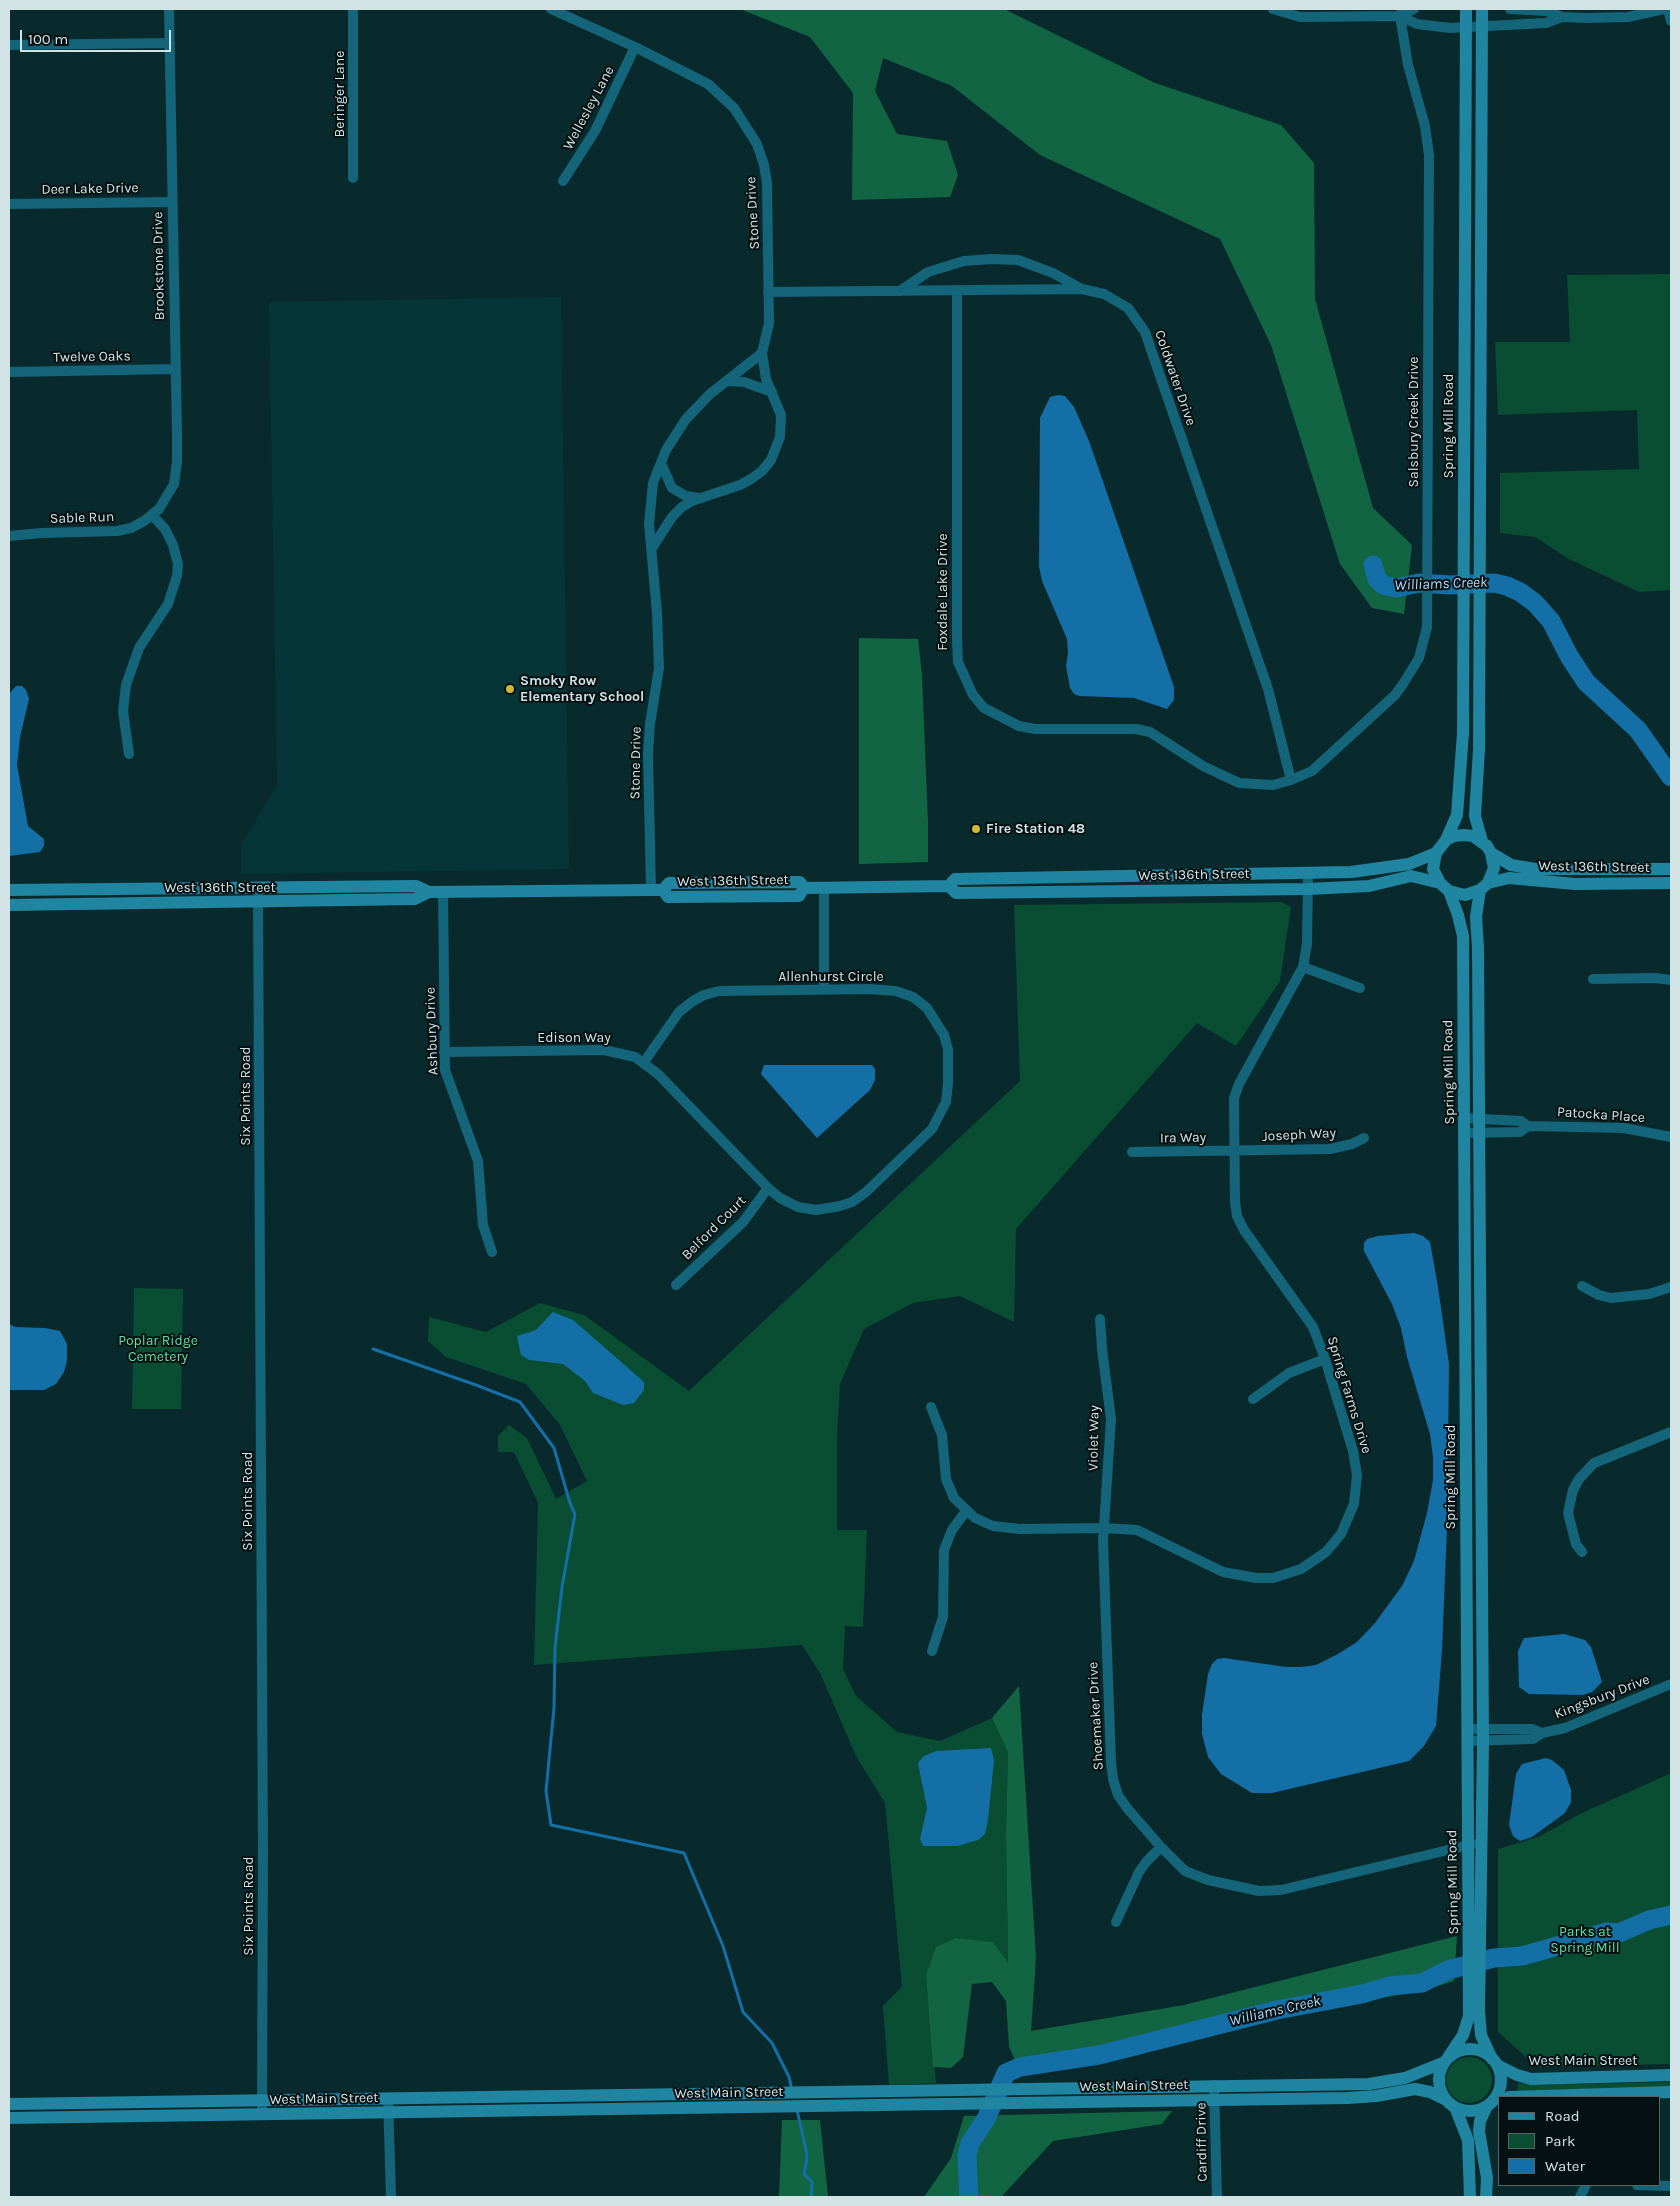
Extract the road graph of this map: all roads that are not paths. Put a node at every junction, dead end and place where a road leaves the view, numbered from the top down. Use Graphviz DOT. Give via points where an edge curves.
graph roads {
  1 [pos="169,9"];
  2 [pos="353,9"];
  3 [pos="1273,9"];
  4 [pos="1414,9"];
  5 [pos="1466,9"];
  6 [pos="1482,9"];
  7 [pos="1510,9"];
  8 [pos="1664,9"];
  9 [pos="1668,9"];
  10 [pos="555,10"];
  11 [pos="1401,13"];
  12 [pos="1586,14"];
  13 [pos="1562,17"];
  14 [pos="1671,22"];
  15 [pos="1473,27"];
  16 [pos="170,43"];
  17 [pos="9,45"];
  18 [pos="635,47"];
  19 [pos="353,178"];
  20 [pos="563,181"];
  21 [pos="172,202"];
  22 [pos="9,204"];
  23 [pos="1082,289"];
  24 [pos="899,291"];
  25 [pos="957,291"];
  26 [pos="768,292"];
  27 [pos="762,353"];
  28 [pos="175,369"];
  29 [pos="9,372"];
  30 [pos="727,381"];
  31 [pos="772,392"];
  32 [pos="661,463"];
  33 [pos="700,499"];
  34 [pos="152,515"];
  35 [pos="9,536"];
  36 [pos="652,548"];
  37 [pos="129,754"];
  38 [pos="1291,780"];
  39 [pos="1446,840"];
  40 [pos="1482,841"];
  41 [pos="1436,853"];
  42 [pos="1491,853"];
  43 [pos="1671,869"];
  44 [pos="1308,874"];
  45 [pos="1671,882"];
  46 [pos="949,886"];
  47 [pos="1484,886"];
  48 [pos="1444,887"];
  49 [pos="258,888"];
  50 [pos="824,888"];
  51 [pos="1308,889"];
  52 [pos="9,890"];
  53 [pos="657,890"];
  54 [pos="429,892"];
  55 [pos="443,892"];
  56 [pos="258,903"];
  57 [pos="9,905"];
  58 [pos="1304,967"];
  59 [pos="1592,979"];
  60 [pos="1671,980"];
  61 [pos="1360,988"];
  62 [pos="824,989"];
  63 [pos="444,1052"];
  64 [pos="644,1062"];
  65 [pos="1464,1118"];
  66 [pos="1479,1118"];
  67 [pos="1528,1126"];
  68 [pos="1464,1132"];
  69 [pos="1479,1132"];
  70 [pos="1671,1137"];
  71 [pos="1364,1138"];
  72 [pos="1234,1151"];
  73 [pos="1132,1152"];
  74 [pos="768,1188"];
  75 [pos="492,1252"];
  76 [pos="676,1284"];
  77 [pos="1582,1286"];
  78 [pos="1671,1287"];
  79 [pos="1100,1319"];
  80 [pos="1325,1359"];
  81 [pos="1253,1399"];
  82 [pos="931,1407"];
  83 [pos="1671,1432"];
  84 [pos="966,1511"];
  85 [pos="1103,1528"];
  86 [pos="1582,1552"];
  87 [pos="932,1651"];
  88 [pos="1671,1684"];
  89 [pos="1483,1728"];
  90 [pos="1542,1733"];
  91 [pos="1467,1735"];
  92 [pos="1483,1742"];
  93 [pos="1483,1842"];
  94 [pos="1468,1846"];
  95 [pos="1161,1848"];
  96 [pos="1116,1922"];
  97 [pos="1474,1940"];
  98 [pos="1474,1982"];
  99 [pos="1446,2061"];
  100 [pos="1495,2062"];
  101 [pos="1671,2076"];
  102 [pos="1214,2085"];
  103 [pos="1671,2092"];
  104 [pos="1614,2095"];
  105 [pos="1562,2096"];
  106 [pos="388,2098"];
  107 [pos="262,2100"];
  108 [pos="1214,2100"];
  109 [pos="1492,2103"];
  110 [pos="9,2104"];
  111 [pos="1451,2104"];
  112 [pos="388,2113"];
  113 [pos="262,2114"];
  114 [pos="9,2118"];
  115 [pos="391,2197"];
  116 [pos="1217,2197"];
  117 [pos="1470,2197"];
  118 [pos="1486,2197"];
  1 -- 16 [label="street, Brookstone Drive"];
  2 -- 19 [label="street, Beringer Lane"];
  3 -- 11 [label="street" via="1300,17"];
  4 -- 11 [label="street"];
  5 -- 15 [label="street, Spring Mill Road"];
  6 -- 15 [label="street, Spring Mill Road"];
  7 -- 13 [label="street" via="1547,12"];
  8 -- 12 [label="street" via="1628,17"];
  9 -- 14 [label="street"];
  10 -- 18 [label="street, Stone Drive"];
  11 -- 15 [label="street" via="1417,24"];
  11 -- 38 [label="street, Salsbury Creek Drive" via="1408,65 1425,126 1429,155 1427,627 1424,643 1404,684 1325,760"];
  12 -- 13 [label="street"];
  13 -- 15 [label="street" via="1546,23"];
  15 -- 39 [label="street, Spring Mill Road" via="1463,743 1458,812"];
  15 -- 40 [label="street, Spring Mill Road" via="1478,571 1475,816"];
  16 -- 17 [label="street"];
  16 -- 21 [label="street, Brookstone Drive"];
  18 -- 20 [label="street, Wellesley Lane" via="595,131"];
  18 -- 26 [label="street, Stone Drive" via="708,84 734,108 758,144 767,183"];
  21 -- 22 [label="street, Deer Lake Drive"];
  21 -- 28 [label="street, Brookstone Drive"];
  23 -- 24 [label="street" via="1053,273 1018,260 992,259 964,261 928,272"];
  23 -- 25 [label="street, Coldwater Drive"];
  23 -- 38 [label="street, Coldwater Drive" via="1117,300 1128,308 1145,332 1268,689"];
  24 -- 25 [label="street, Coldwater Drive"];
  24 -- 26 [label="street, Coldwater Drive"];
  25 -- 38 [label="street, Foxdale Lake Drive" via="957,640 958,662 973,695 984,708 1019,726 1136,728 1161,737 1203,766 1239,784 1273,785"];
  26 -- 27 [label="street, Stone Drive" via="768,334"];
  27 -- 30 [label="street, Stone Drive"];
  27 -- 31 [label="street, Stone Drive" via="766,379"];
  28 -- 29 [label="street, Twelve Oaks"];
  28 -- 34 [label="street, Brookstone Drive" via="176,474 169,495"];
  30 -- 31 [label="street" via="744,382"];
  30 -- 32 [label="street, Stone Drive" via="686,419"];
  31 -- 33 [label="street, Stone Drive" via="782,426 770,460 751,479"];
  32 -- 33 [label="street" via="672,488"];
  32 -- 36 [label="street, Stone Drive" via="650,500"];
  33 -- 36 [label="street, Stone Drive" via="692,501 672,517"];
  34 -- 35 [label="street, Sable Run" via="131,528 117,531"];
  34 -- 37 [label="street" via="173,545 178,564 177,576 168,604 140,648 126,685 123,711"];
  36 -- 53 [label="street, Stone Drive" via="658,668 648,753"];
  39 -- 40 [label="street" via="1464,835"];
  39 -- 41 [label="street"];
  40 -- 42 [label="street"];
  41 -- 44 [label="street, West 136th Street" via="1394,867"];
  41 -- 48 [label="street" via="1434,869"];
  42 -- 43 [label="street, West 136th Street" via="1511,865 1535,869"];
  42 -- 47 [label="street" via="1494,868"];
  44 -- 46 [label="street, West 136th Street" via="955,878"];
  44 -- 51 [label="street, Spring Farms Drive"];
  45 -- 47 [label="street, West 136th Street" via="1569,884 1509,878"];
  46 -- 50 [label="street, West 136th Street"];
  46 -- 51 [label="street, West 136th Street" via="956,893"];
  47 -- 48 [label="street" via="1465,895"];
  47 -- 66 [label="street, Spring Mill Road" via="1476,916"];
  48 -- 51 [label="street, West 136th Street" via="1411,876 1369,886"];
  48 -- 65 [label="street, Spring Mill Road" via="1458,915 1462,936"];
  49 -- 52 [label="street, West 136th Street"];
  49 -- 54 [label="street, West 136th Street" via="416,886"];
  49 -- 56 [label="street, Six Points Road"];
  50 -- 53 [label="street, West 136th Street" via="804,888 800,882 669,883"];
  50 -- 62 [label="street"];
  51 -- 58 [label="street, Spring Farms Drive"];
  53 -- 55 [label="street, West 136th Street"];
  54 -- 55 [label="street, West 136th Street"];
  54 -- 56 [label="street, West 136th Street" via="415,899"];
  55 -- 63 [label="street, Ashbury Drive"];
  56 -- 57 [label="street, West 136th Street"];
  56 -- 107 [label="street, Six Points Road"];
  58 -- 61 [label="street"];
  58 -- 72 [label="street, Spring Farms Drive" via="1239,1084 1234,1098"];
  59 -- 60 [label="street"];
  62 -- 64 [label="street, Allenhurst Circle" via="719,991 704,995 692,1000 679,1012"];
  62 -- 74 [label="street, Allenhurst Circle" via="896,991 926,1008 938,1022 948,1049 946,1102 932,1129 852,1202 827,1210 798,1207"];
  63 -- 64 [label="street, Edison Way" via="604,1050 620,1052"];
  63 -- 75 [label="street, Ashbury Drive" via="448,1082 478,1161 483,1225"];
  64 -- 74 [label="street, Edison Way"];
  65 -- 66 [label="street, Patocka Place"];
  65 -- 68 [label="street, Spring Mill Road"];
  66 -- 67 [label="street, Patocka Place" via="1521,1121"];
  66 -- 69 [label="street, Spring Mill Road"];
  67 -- 69 [label="street, Patocka Place" via="1520,1132"];
  67 -- 70 [label="street, Patocka Place" via="1624,1128"];
  68 -- 69 [label="street, Patocka Place"];
  68 -- 91 [label="street, Spring Mill Road"];
  69 -- 89 [label="street, Spring Mill Road"];
  71 -- 72 [label="street, Joseph Way" via="1330,1149"];
  72 -- 73 [label="street, Ira Way"];
  72 -- 80 [label="street, Spring Farms Drive" via="1237,1216 1313,1327"];
  74 -- 76 [label="street, Belford Court" via="743,1222"];
  77 -- 78 [label="street" via="1611,1298 1649,1294"];
  79 -- 85 [label="street, Violet Way" via="1111,1419"];
  80 -- 81 [label="street" via="1289,1373"];
  80 -- 85 [label="street, Spring Farms Drive" via="1353,1451 1357,1488 1347,1524 1334,1544 1315,1561 1290,1574 1273,1578 1239,1576 1223,1572 1137,1530"];
  82 -- 84 [label="street, Spring Farms Drive" via="942,1435 946,1479 954,1498"];
  83 -- 86 [label="street" via="1594,1463 1579,1479 1568,1512 1576,1544"];
  84 -- 85 [label="street, Spring Farms Drive" via="984,1523 1005,1528"];
  84 -- 87 [label="street" via="952,1530 944,1550 943,1617"];
  85 -- 95 [label="street, Shoemaker Drive" via="1103,1598 1113,1779 1127,1808"];
  88 -- 90 [label="street, Kingsbury Drive" via="1565,1728"];
  89 -- 90 [label="street, Kingsbury Drive" via="1532,1729"];
  89 -- 91 [label="street, Kingsbury Drive"];
  89 -- 92 [label="street, Spring Mill Road"];
  90 -- 92 [label="street, Kingsbury Drive" via="1532,1740"];
  91 -- 92 [label="street, Kingsbury Drive"];
  91 -- 94 [label="street, Spring Mill Road"];
  92 -- 93 [label="street, Spring Mill Road"];
  93 -- 94 [label="street, Shoemaker Drive"];
  93 -- 97 [label="street, Spring Mill Road"];
  94 -- 95 [label="street, Shoemaker Drive" via="1266,1891 1231,1886 1194,1875"];
  94 -- 97 [label="street, Spring Mill Road"];
  95 -- 96 [label="street" via="1146,1862"];
  97 -- 98 [label="street, Spring Mill Road"];
  98 -- 99 [label="street, Spring Mill Road" via="1467,2026"];
  98 -- 100 [label="street, Spring Mill Road" via="1481,2031"];
  99 -- 100 [label="street" via="1462,2050 1470,2049 1478,2050"];
  99 -- 102 [label="street, West Main Street" via="1414,2076 1387,2082"];
  99 -- 111 [label="street" via="1440,2071 1439,2082 1441,2092"];
  100 -- 101 [label="street, West Main Street" via="1531,2079"];
  100 -- 109 [label="street" via="1501,2076 1500,2087"];
  102 -- 106 [label="street, West Main Street"];
  102 -- 108 [label="street, Cardiff Drive"];
  103 -- 104 [label="street"];
  104 -- 105 [label="street"];
  106 -- 107 [label="street, West Main Street"];
  106 -- 112 [label="street"];
  107 -- 110 [label="street, West Main Street"];
  107 -- 113 [label="street, Six Points Road"];
  108 -- 111 [label="street, West Main Street" via="1348,2098 1420,2089"];
  108 -- 112 [label="street, West Main Street"];
  108 -- 116 [label="street, Cardiff Drive"];
  109 -- 111 [label="street" via="1474,2111"];
  109 -- 118 [label="street" via="1480,2121 1479,2131 1487,2178"];
  111 -- 117 [label="street" via="1468,2140"];
  112 -- 113 [label="street, West Main Street"];
  112 -- 115 [label="street"];
  113 -- 114 [label="street, West Main Street"];
}
